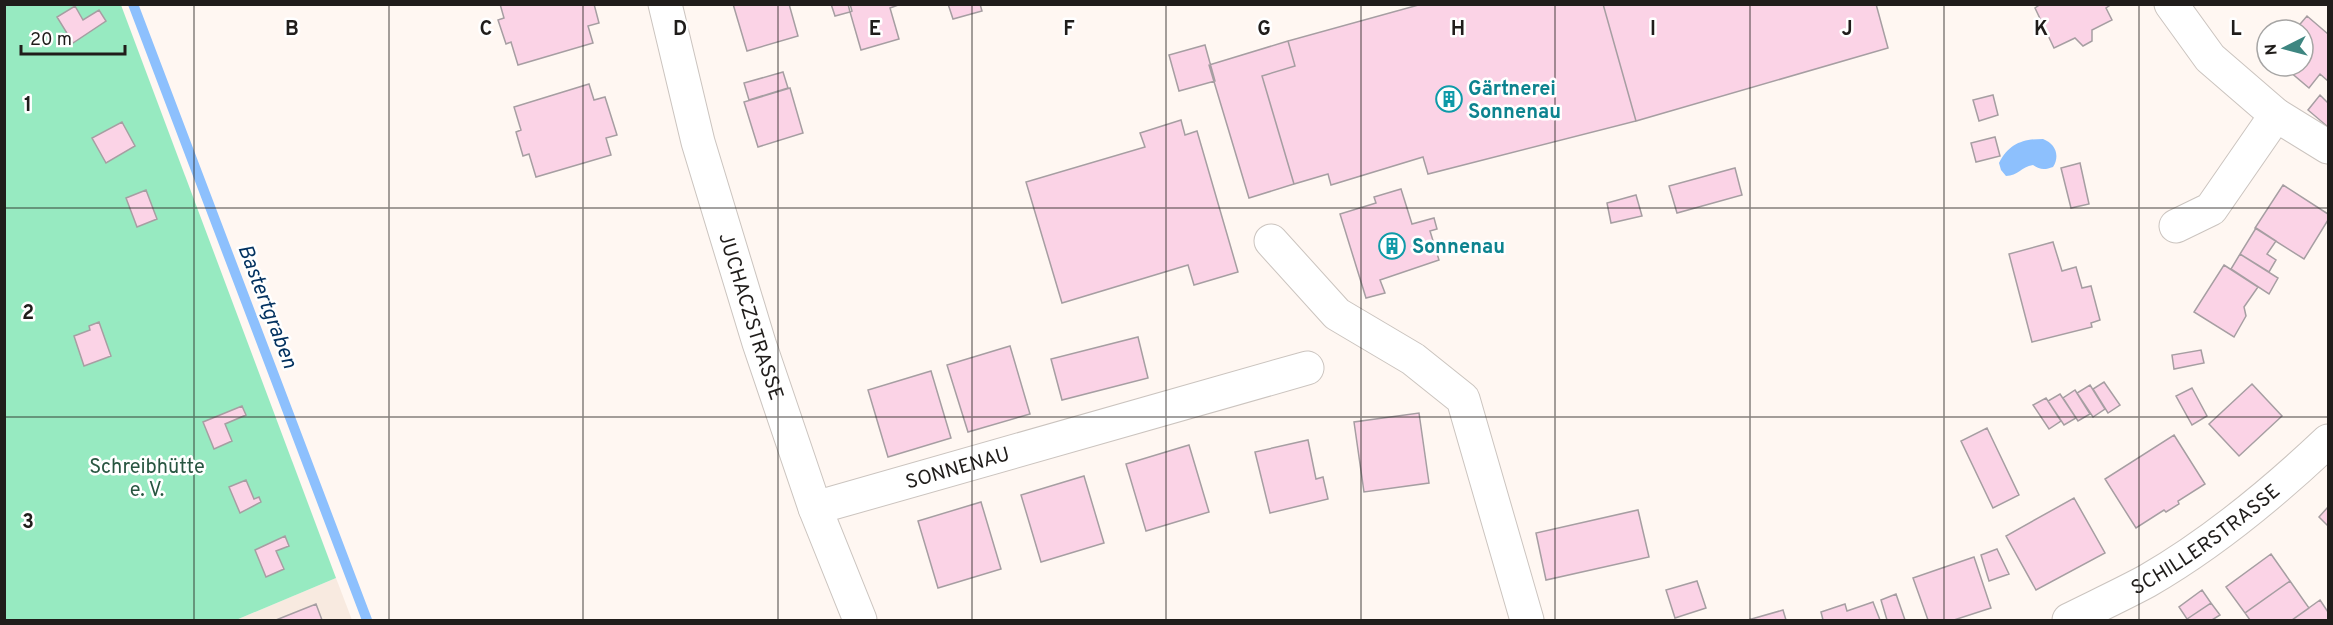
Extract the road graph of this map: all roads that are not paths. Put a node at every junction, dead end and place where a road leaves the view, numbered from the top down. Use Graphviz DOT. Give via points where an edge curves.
graph roads {
  1 [pos="665,4"];
  2 [pos="2171,4"];
  3 [pos="2276,115"];
  4 [pos="2328,147"];
  5 [pos="2176,226"];
  6 [pos="1270,241"];
  7 [pos="1307,368"];
  8 [pos="2328,441"];
  9 [pos="815,508"];
  10 [pos="860,621"];
  11 [pos="1527,621"];
  12 [pos="2069,621"];
  1 -- 9 [label="street, JUCHACZSTRASSE" via="701,153"];
  2 -- 3 [label="street" via="2210,58"];
  3 -- 4 [label="street"];
  3 -- 5 [label="street" via="2211,209"];
  6 -- 11 [label="street" via="1337,314 1413,359 1463,399"];
  7 -- 9 [label="street, SONNENAU"];
  8 -- 12 [label="street, SCHILLERSTRASSE" via="2216,537 2147,581"];
  9 -- 10 [label="street, JUCHACZSTRASSE"];
}
